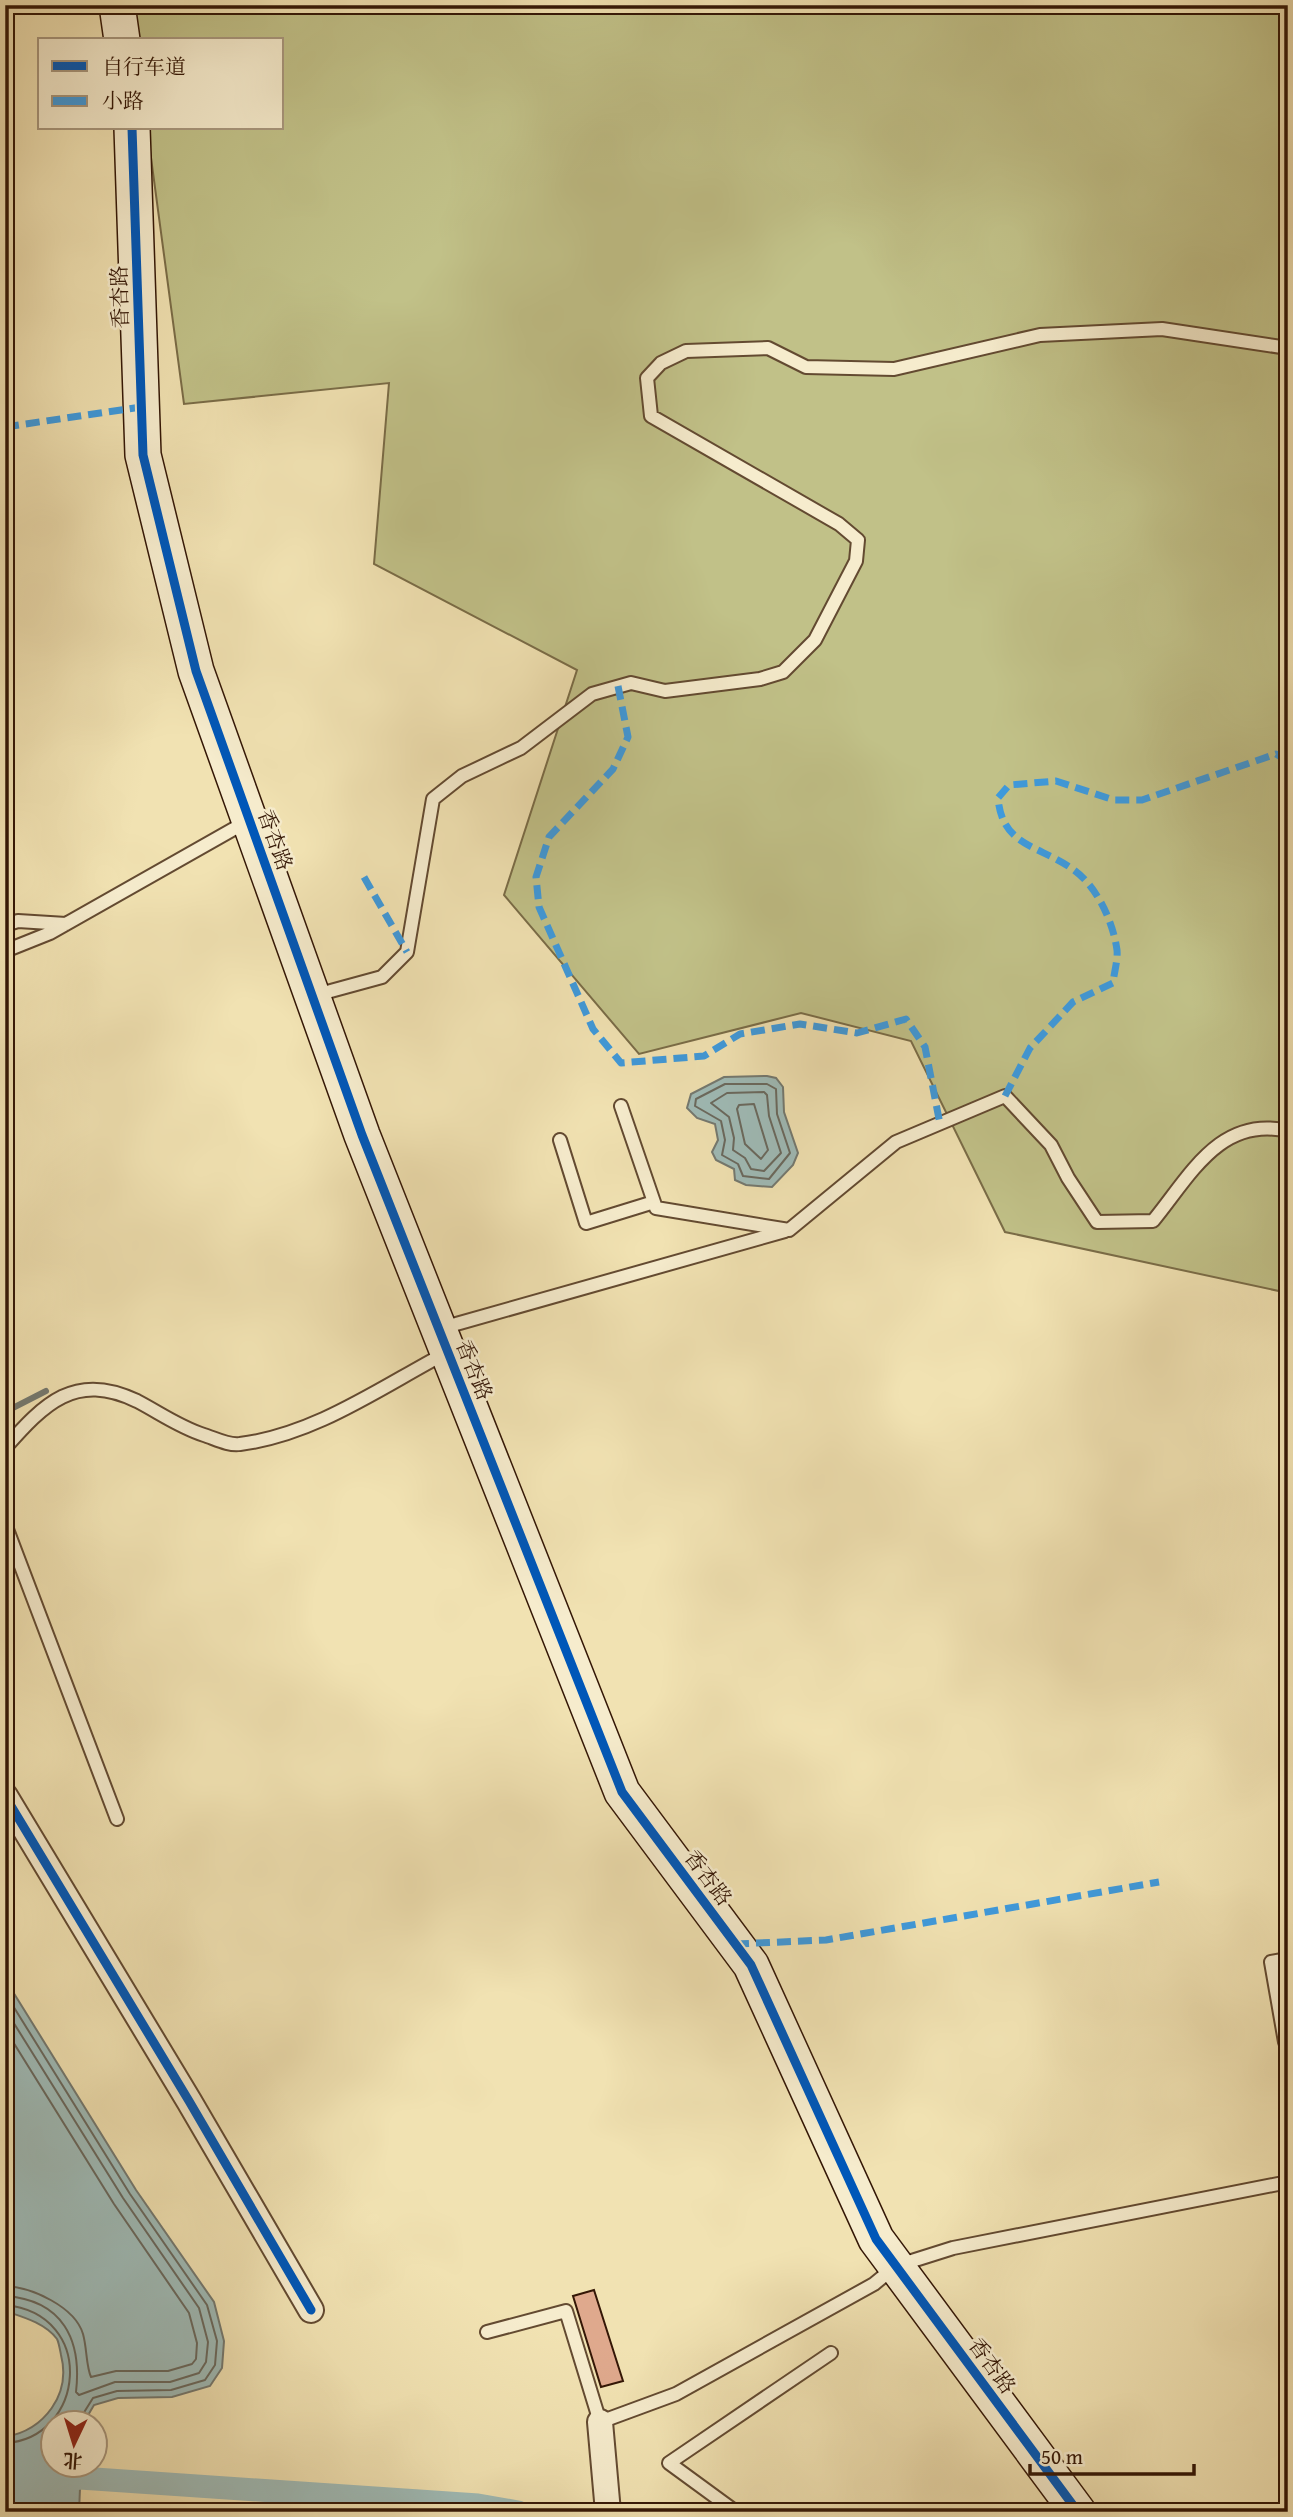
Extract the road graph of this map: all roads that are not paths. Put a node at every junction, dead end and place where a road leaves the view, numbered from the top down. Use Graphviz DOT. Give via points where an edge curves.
graph roads {
  1 [pos="117,5"];
  2 [pos="122,38"];
  3 [pos="132,130"];
  4 [pos="1288,348"];
  5 [pos="249,820"];
  6 [pos="67,924"];
  7 [pos="5,925"];
  8 [pos="5,951"];
  9 [pos="313,996"];
  10 [pos="621,1106"];
  11 [pos="1288,1131"];
  12 [pos="560,1140"];
  13 [pos="654,1202"];
  14 [pos="789,1230"];
  15 [pos="443,1340"];
  16 [pos="5,1448"];
  17 [pos="5,1524"];
  18 [pos="5,1796"];
  19 [pos="117,1819"];
  20 [pos="1288,1959"];
  21 [pos="1288,2042"];
  22 [pos="1288,2182"];
  23 [pos="896,2266"];
  24 [pos="311,2310"];
  25 [pos="487,2332"];
  26 [pos="831,2353"];
  27 [pos="600,2422"];
  28 [pos="608,2512"];
  29 [pos="736,2512"];
  30 [pos="1078,2512"];
  1 -- 2 [label="street"];
  3 -- 5 [label="street, 香杏路" via="143,455 196,671"];
  4 -- 9 [label="lane" via="1162,328 1040,335 894,369 806,367 768,348 686,351 662,363 647,378 651,416 839,524 858,540 856,561 815,640 783,672 760,679 665,691 631,683 592,694 521,748 462,776 433,799 407,952 382,977"];
  5 -- 6 [label="lane"];
  5 -- 9 [label="street, 香杏路"];
  6 -- 7 [label="lane" via="18,921"];
  6 -- 8 [label="lane"];
  9 -- 15 [label="street, 香杏路"];
  10 -- 13 [label="lane"];
  11 -- 14 [label="lane" via="1266,1126 1223,1140 1198,1162 1153,1221 1097,1222 1051,1145 1005,1096 896,1142"];
  12 -- 13 [label="lane" via="586,1223"];
  13 -- 14 [label="lane" via="656,1208"];
  14 -- 15 [label="lane"];
  15 -- 16 [label="lane" via="313,1424 237,1445 181,1428 136,1400 96,1389 43,1406"];
  15 -- 23 [label="street, 香杏路" via="622,1792 751,1965 876,2239"];
  17 -- 19 [label="lane"];
  18 -- 24 [label="street"];
  20 -- 21 [label="lane" via="1271,1962"];
  22 -- 23 [label="lane" via="953,2248"];
  23 -- 27 [label="lane" via="874,2284 676,2394"];
  23 -- 30 [label="street, 香杏路"];
  25 -- 27 [label="lane" via="566,2311"];
  26 -- 29 [label="lane" via="669,2463"];
  27 -- 28 [label="street"];
}
